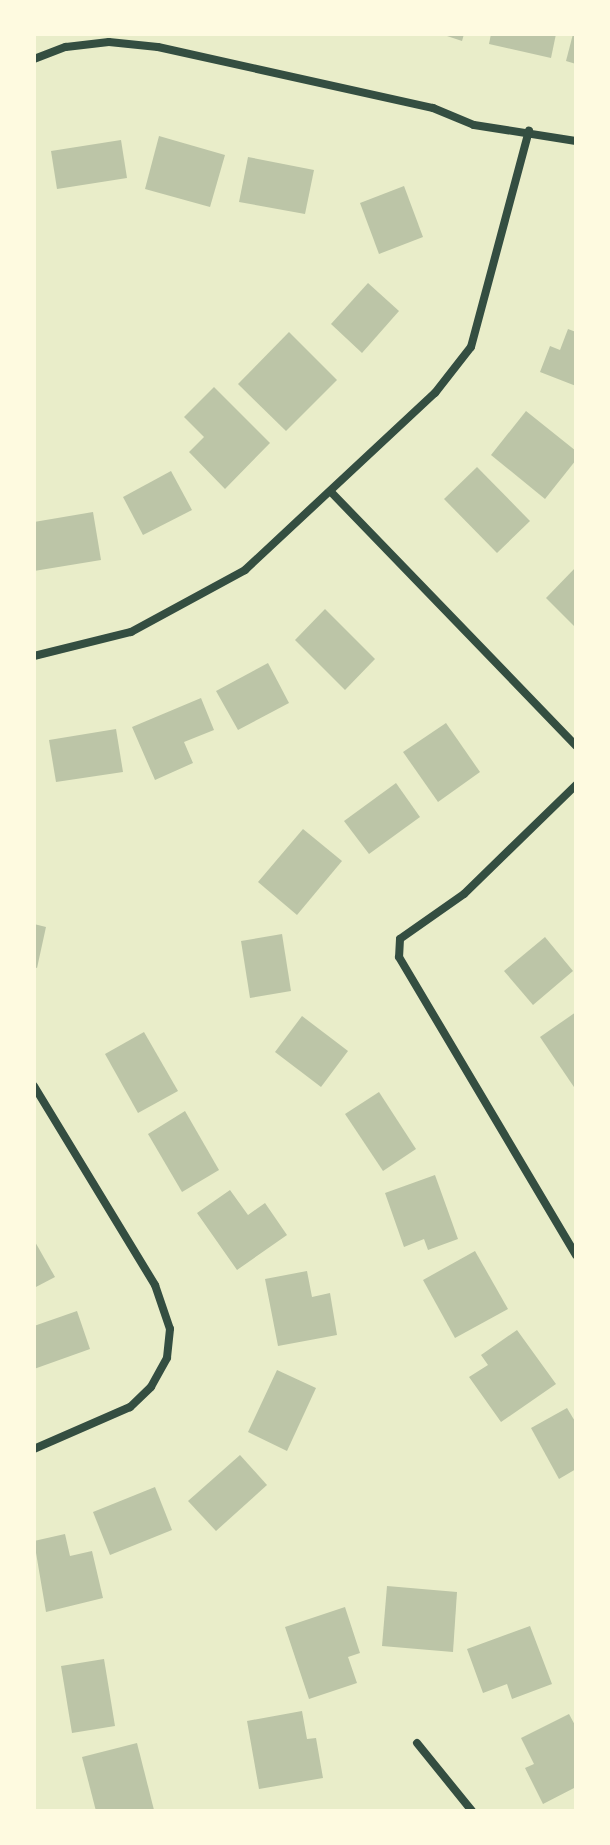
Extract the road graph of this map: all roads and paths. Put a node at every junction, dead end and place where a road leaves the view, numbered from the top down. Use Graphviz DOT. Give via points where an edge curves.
graph roads {
  1 [pos="34,59"];
  2 [pos="529,131"];
  3 [pos="576,141"];
  4 [pos="331,492"];
  5 [pos="34,656"];
  6 [pos="576,746"];
  7 [pos="576,785"];
  8 [pos="34,1086"];
  9 [pos="576,1255"];
  10 [pos="34,1449"];
  11 [pos="417,1743"];
  12 [pos="472,1811"];
  1 -- 2 [label="street" via="66,47 109,42 158,47 433,108 474,125"];
  2 -- 3 [label="street"];
  2 -- 4 [label="street" via="471,347 435,393"];
  4 -- 5 [label="street" via="245,570 160,620"];
  4 -- 6 [label="street"];
  7 -- 9 [label="street" via="464,894 400,939 399,957"];
  8 -- 10 [label="street" via="155,1285 170,1329 167,1358 151,1387 130,1407"];
  11 -- 12 [label="street"];
}
